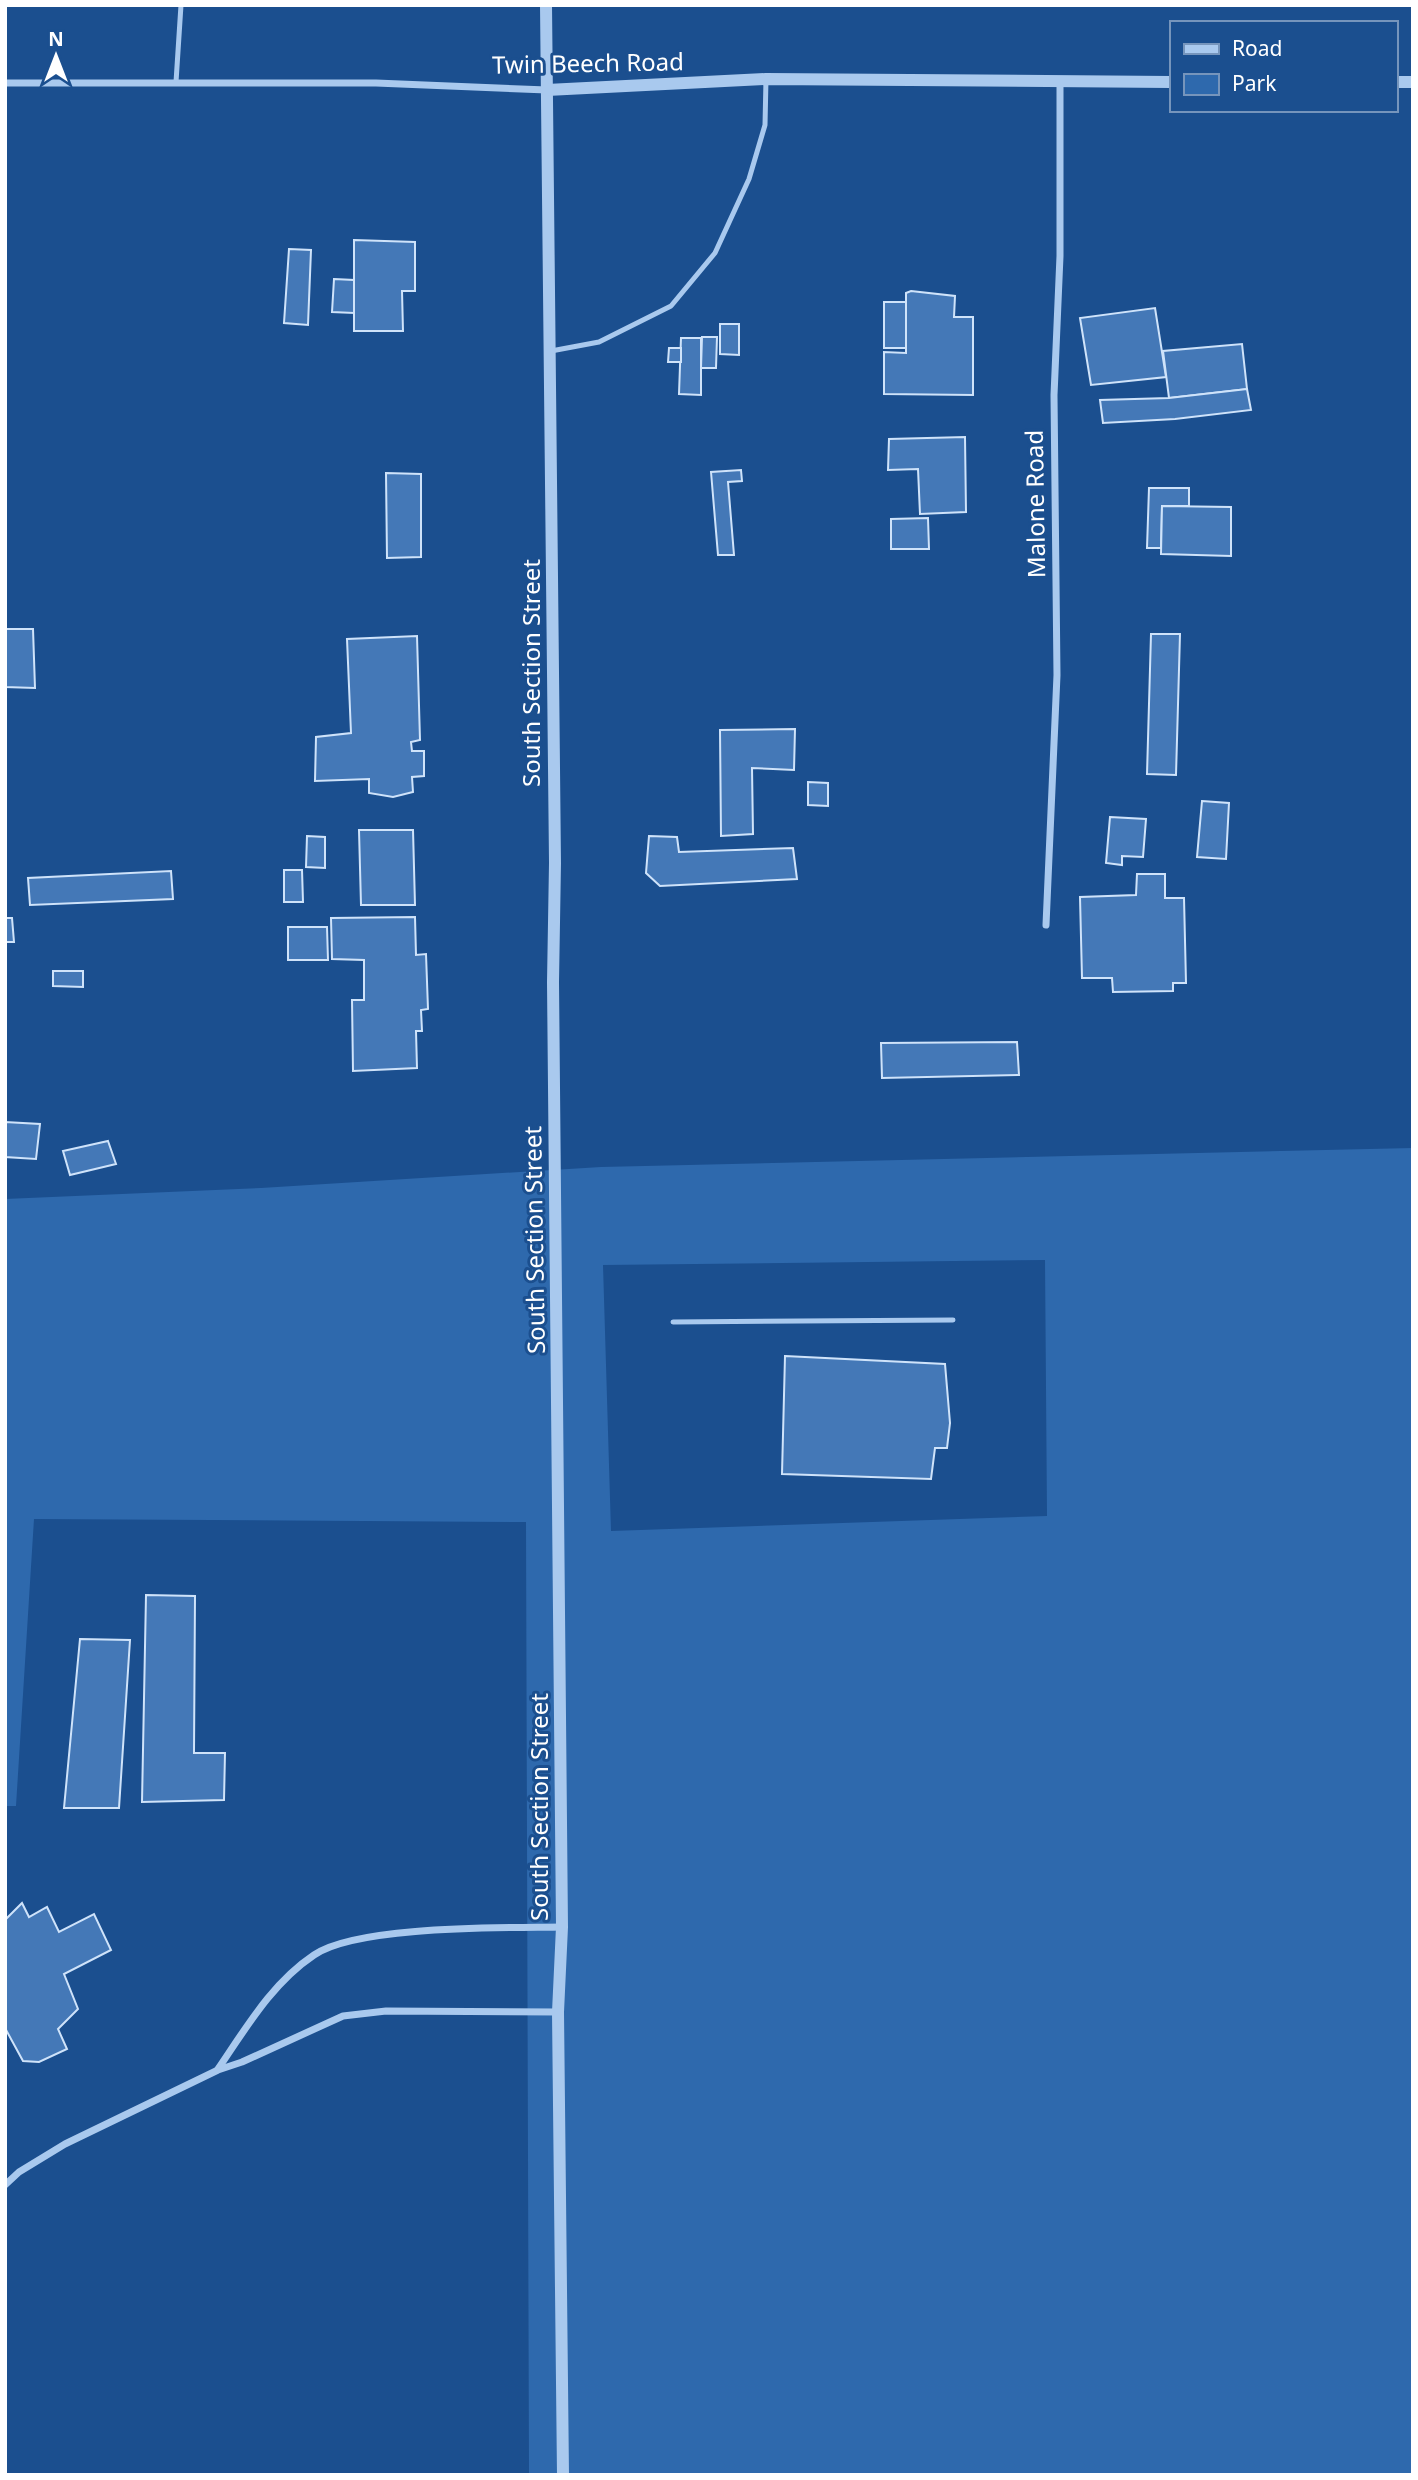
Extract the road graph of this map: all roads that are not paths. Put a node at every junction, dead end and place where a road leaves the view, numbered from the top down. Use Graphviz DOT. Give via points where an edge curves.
graph roads {
  1 [pos="181,5"];
  2 [pos="546,5"];
  3 [pos="766,79"];
  4 [pos="176,82"];
  5 [pos="1170,82"];
  6 [pos="5,83"];
  7 [pos="1060,83"];
  8 [pos="547,90"];
  9 [pos="551,351"];
  10 [pos="1046,925"];
  11 [pos="953,1320"];
  12 [pos="673,1322"];
  13 [pos="562,1927"];
  14 [pos="558,2012"];
  15 [pos="218,2070"];
  16 [pos="5,2185"];
  17 [pos="563,2475"];
  1 -- 4 [label="lane"];
  2 -- 8 [label="street, South Section Street"];
  3 -- 7 [label="street, Twin Beech Road"];
  3 -- 8 [label="street, Twin Beech Road"];
  3 -- 9 [label="lane" via="765,125 749,179 715,253 671,306 599,342"];
  4 -- 6 [label="street, Twin Beech Road"];
  4 -- 8 [label="street, Twin Beech Road"];
  5 -- 7 [label="street, Twin Beech Road"];
  7 -- 10 [label="street, Malone Road" via="1054,395 1057,675"];
  8 -- 9 [label="street, South Section Street"];
  9 -- 13 [label="street, South Section Street"];
  11 -- 12 [label="lane"];
  13 -- 14 [label="street, South Section Street"];
  13 -- 15 [label="street" via="434,1931 338,1943 315,1954 277,1986"];
  14 -- 15 [label="street" via="386,2011 343,2016"];
  14 -- 17 [label="street, South Section Street"];
  15 -- 16 [label="street" via="65,2144"];
}
